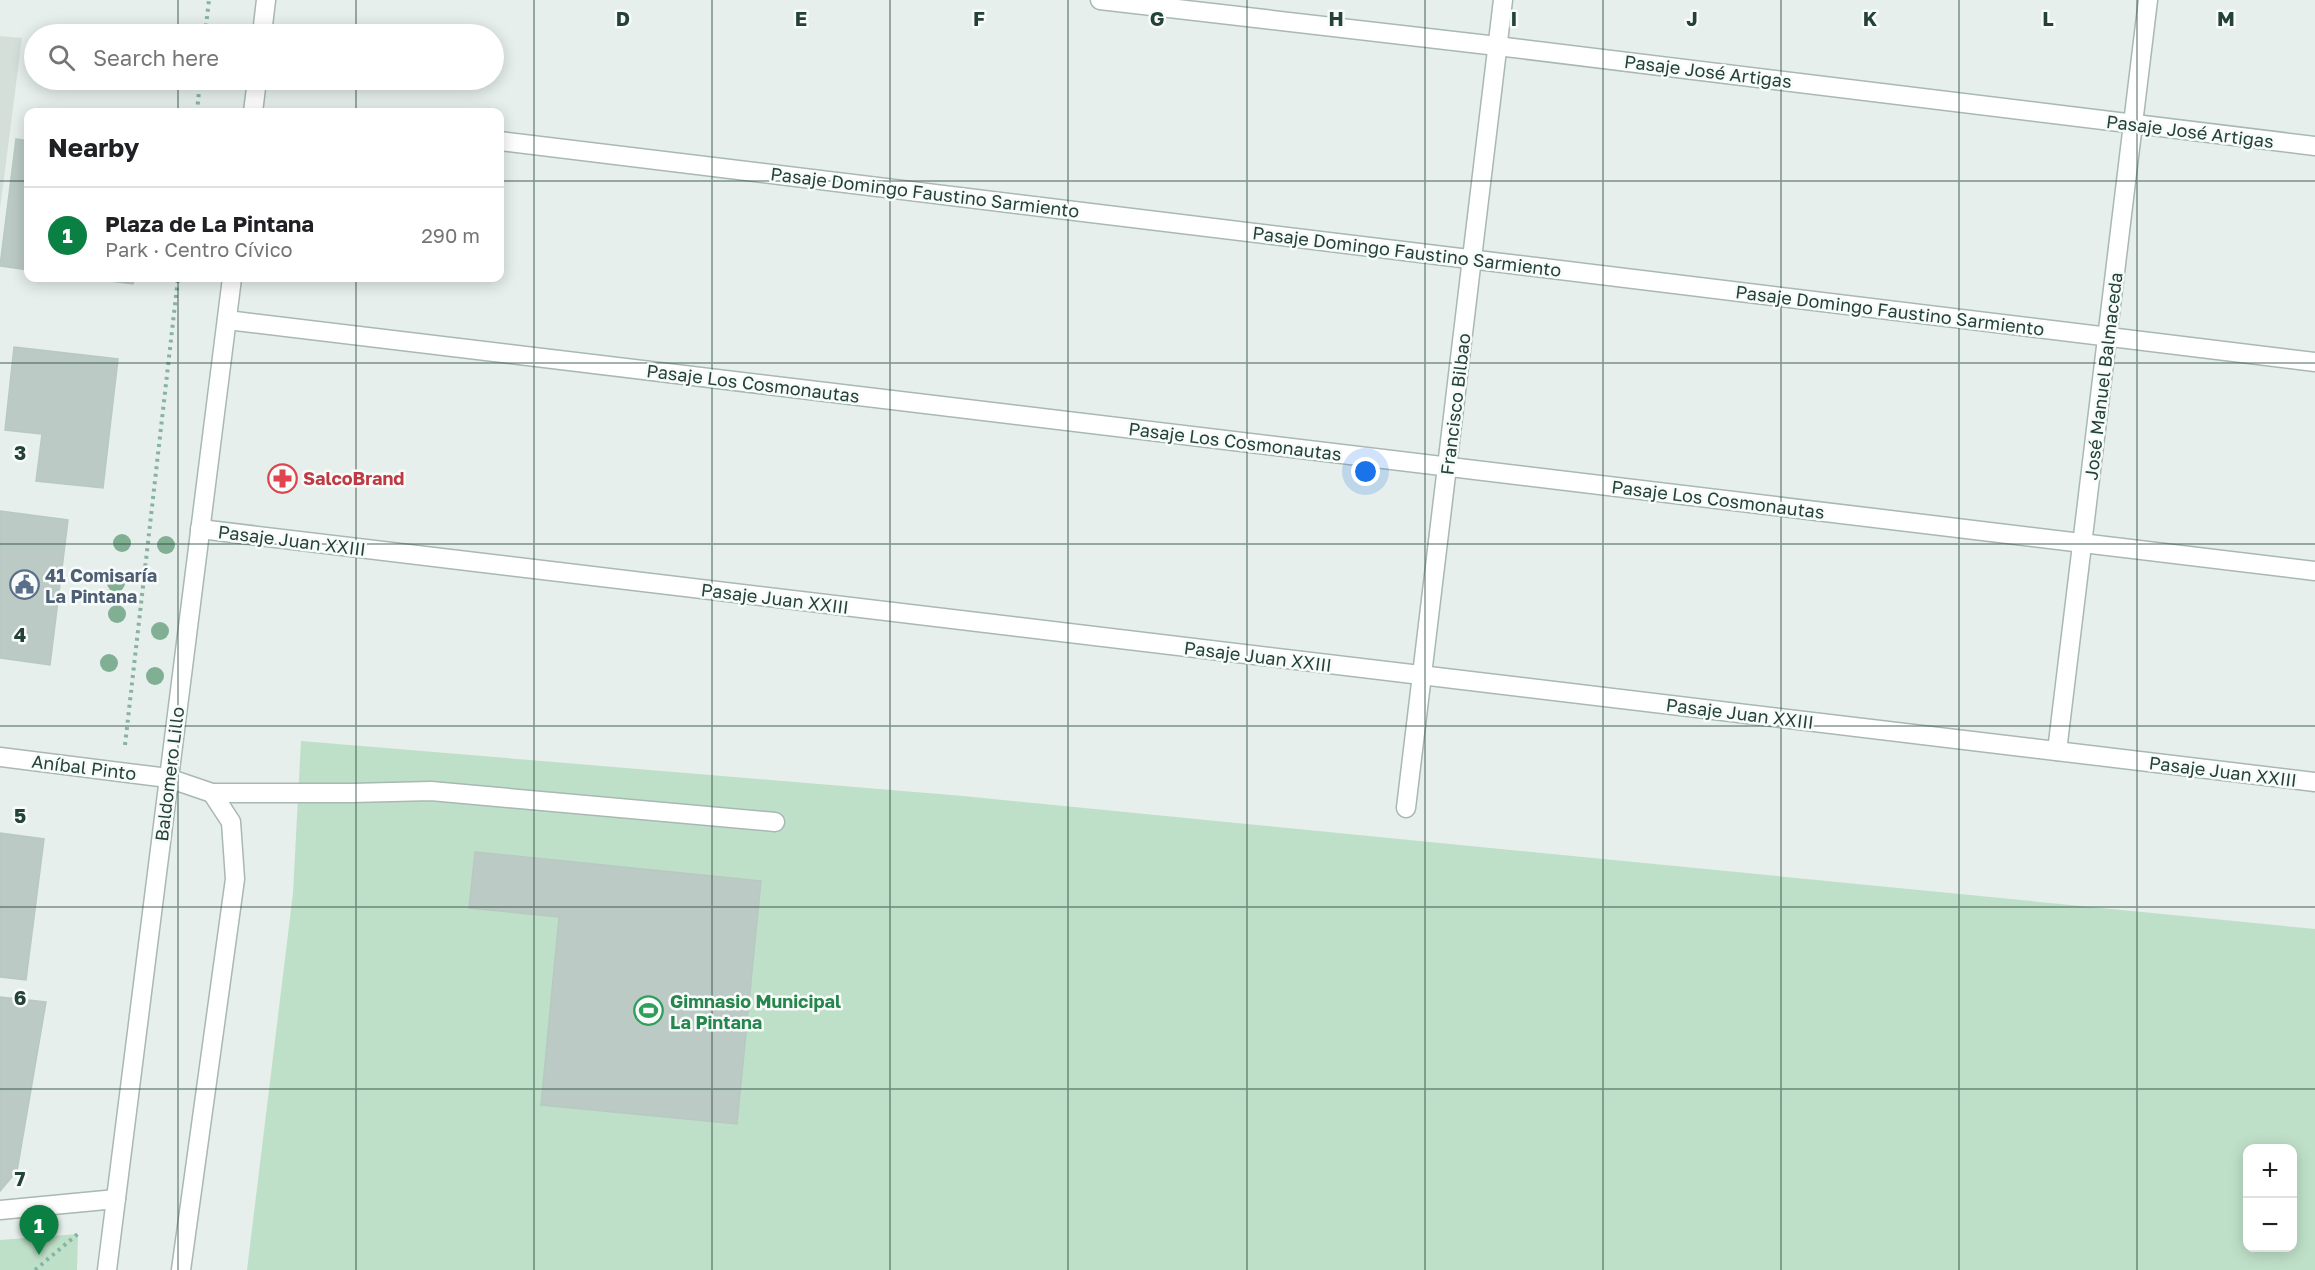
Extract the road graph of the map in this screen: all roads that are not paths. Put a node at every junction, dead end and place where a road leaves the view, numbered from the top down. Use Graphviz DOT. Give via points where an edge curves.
graph roads {
  1 [pos="267,0"];
  2 [pos="1100,0"];
  3 [pos="1503,0"];
  4 [pos="2148,0"];
  5 [pos="263,24"];
  6 [pos="1497,46"];
  7 [pos="257,90"];
  8 [pos="258,108"];
  9 [pos="2133,124"];
  10 [pos="504,141"];
  11 [pos="2315,146"];
  12 [pos="1472,259"];
  13 [pos="232,282"];
  14 [pos="227,320"];
  15 [pos="2108,336"];
  16 [pos="2315,362"];
  17 [pos="1448,466"];
  18 [pos="200,529"];
  19 [pos="2082,543"];
  20 [pos="2315,571"];
  21 [pos="1422,675"];
  22 [pos="2057,751"];
  23 [pos="0,757"];
  24 [pos="168,778"];
  25 [pos="2315,782"];
  26 [pos="212,793"];
  27 [pos="1406,808"];
  28 [pos="775,822"];
  29 [pos="116,1199"];
  30 [pos="0,1210"];
  31 [pos="107,1270"];
  32 [pos="181,1270"];
  1 -- 5 [label="street"];
  2 -- 6 [label="street, Pasaje José Artigas"];
  3 -- 6 [label="street, Francisco Bilbao"];
  4 -- 9 [label="street, José Manuel Balmaceda"];
  6 -- 9 [label="street, Pasaje José Artigas"];
  6 -- 12 [label="street, Francisco Bilbao"];
  7 -- 8 [label="street"];
  9 -- 11 [label="street, Pasaje José Artigas"];
  9 -- 15 [label="street, José Manuel Balmaceda"];
  10 -- 12 [label="street, Pasaje Domingo Faustino Sarmiento"];
  12 -- 15 [label="street, Pasaje Domingo Faustino Sarmiento"];
  12 -- 17 [label="street, Francisco Bilbao"];
  13 -- 14 [label="street, Baldomero Lillo"];
  14 -- 17 [label="street, Pasaje Los Cosmonautas"];
  14 -- 18 [label="street, Baldomero Lillo"];
  15 -- 16 [label="street, Pasaje Domingo Faustino Sarmiento"];
  15 -- 19 [label="street, José Manuel Balmaceda"];
  17 -- 19 [label="street, Pasaje Los Cosmonautas"];
  17 -- 21 [label="street, Francisco Bilbao"];
  18 -- 21 [label="street, Pasaje Juan XXIII"];
  18 -- 24 [label="street, Baldomero Lillo"];
  19 -- 20 [label="street, Pasaje Los Cosmonautas"];
  19 -- 22 [label="street, José Manuel Balmaceda"];
  21 -- 22 [label="street, Pasaje Juan XXIII"];
  21 -- 27 [label="street, Francisco Bilbao"];
  22 -- 25 [label="street, Pasaje Juan XXIII"];
  23 -- 24 [label="street, Aníbal Pinto"];
  24 -- 26 [label="street, Aníbal Pinto"];
  24 -- 29 [label="street, Baldomero Lillo"];
  26 -- 28 [label="street, Aníbal Pinto" via="430,790"];
  26 -- 32 [label="street" via="231,822 235,879"];
  29 -- 30 [label="street"];
  29 -- 31 [label="street, Baldomero Lillo"];
}
